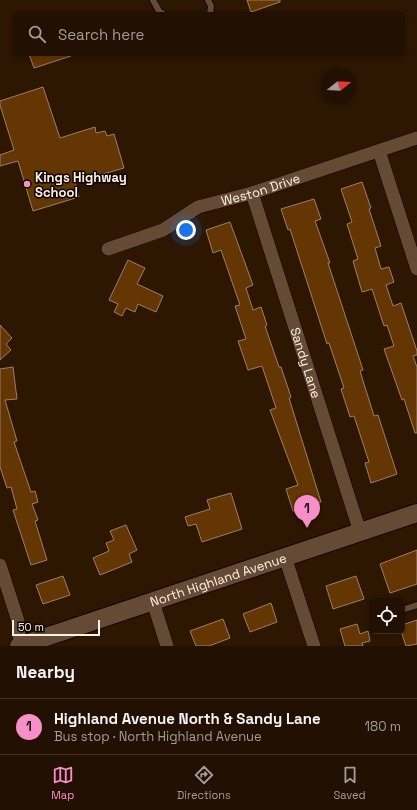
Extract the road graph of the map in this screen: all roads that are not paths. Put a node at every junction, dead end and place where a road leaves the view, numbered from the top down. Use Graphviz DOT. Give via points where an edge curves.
graph roads {
  1 [pos="153,0"];
  2 [pos="208,0"];
  3 [pos="160,12"];
  4 [pos="210,12"];
  5 [pos="417,138"];
  6 [pos="379,151"];
  7 [pos="252,193"];
  8 [pos="108,249"];
  9 [pos="417,269"];
  10 [pos="417,513"];
  11 [pos="360,532"];
  12 [pos="285,557"];
  13 [pos="0,565"];
  14 [pos="153,602"];
  15 [pos="417,605"];
  16 [pos="405,609"];
  17 [pos="20,646"];
  18 [pos="167,646"];
  19 [pos="314,646"];
  1 -- 3 [label="lane"];
  2 -- 4 [label="lane"];
  5 -- 6 [label="street, Weston Drive"];
  6 -- 7 [label="street, Weston Drive"];
  6 -- 9 [label="street"];
  7 -- 8 [label="street, Weston Drive" via="198,207 163,230"];
  7 -- 11 [label="street, Sandy Lane"];
  10 -- 11 [label="street, North Highland Avenue"];
  11 -- 12 [label="street, North Highland Avenue"];
  12 -- 14 [label="street, North Highland Avenue"];
  12 -- 19 [label="street"];
  13 -- 17 [label="street" via="18,621"];
  14 -- 17 [label="street, North Highland Avenue"];
  14 -- 18 [label="street"];
  15 -- 16 [label="lane"];
}
